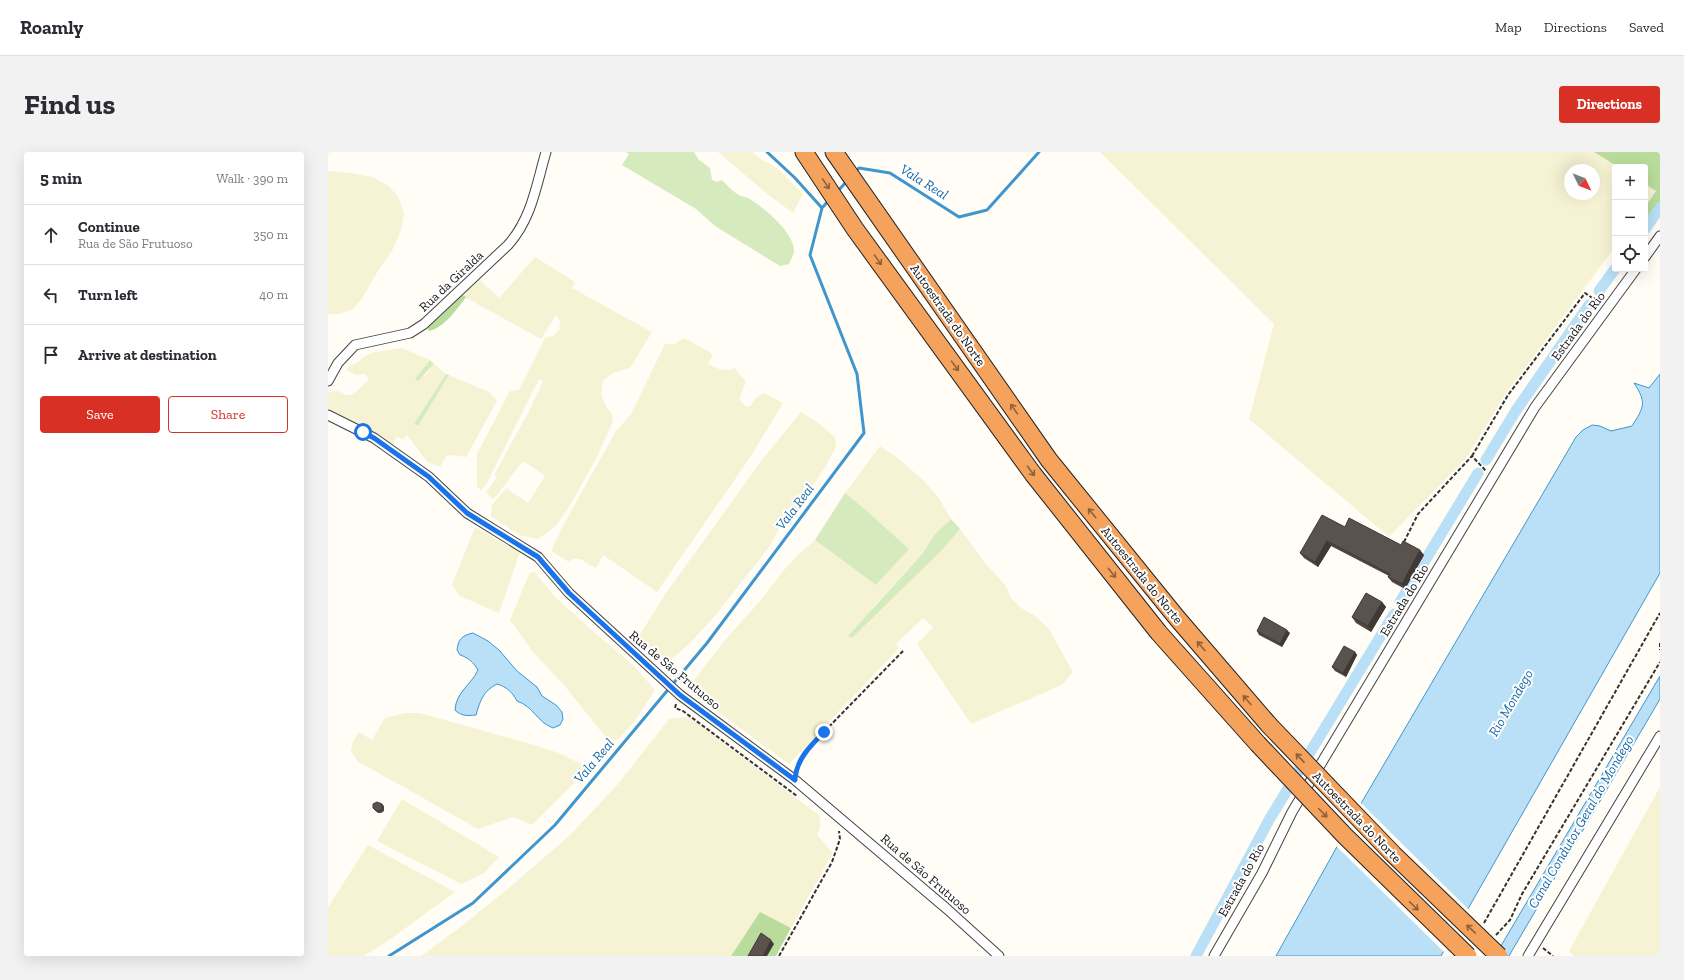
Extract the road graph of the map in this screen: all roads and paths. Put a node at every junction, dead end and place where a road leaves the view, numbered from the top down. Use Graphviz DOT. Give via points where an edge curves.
graph roads {
  1 [pos="546,152"];
  2 [pos="804,152"];
  3 [pos="834,152"];
  4 [pos="1660,236"];
  5 [pos="1648,253"];
  6 [pos="1634,272"];
  7 [pos="1608,308"];
  8 [pos="328,381"];
  9 [pos="328,415"];
  10 [pos="1472,456"];
  11 [pos="1493,478"];
  12 [pos="1401,548"];
  13 [pos="1660,613"];
  14 [pos="1660,642"];
  15 [pos="904,650"];
  16 [pos="1660,650"];
  17 [pos="1660,662"];
  18 [pos="680,695"];
  19 [pos="1660,736"];
  20 [pos="795,780"];
  21 [pos="802,799"];
  22 [pos="836,826"];
  23 [pos="1482,927"];
  24 [pos="1496,935"];
  25 [pos="779,956"];
  26 [pos="999,956"];
  27 [pos="1214,956"];
  28 [pos="1468,956"];
  29 [pos="1499,956"];
  30 [pos="1528,956"];
  1 -- 8 [label="street, Rua da Giralda" via="529,213 519,233 508,246 424,324 410,333 355,345 338,363"];
  2 -- 28 [label="highway, Autoestrada do Norte, one-way, bridge" via="855,229 1033,474 1159,633 1344,836"];
  29 -- 3 [label="highway, Autoestrada do Norte, one-way, bridge" via="1362,823 1269,725 1177,618 1050,460"];
  4 -- 5 [label="street"];
  6 -- 7 [label="street, Estrada do Rio"];
  7 -- 10 [label="path" via="1585,293 1508,395"];
  7 -- 11 [label="street, Estrada do Rio" via="1535,407"];
  9 -- 18 [label="street, Rua de São Frutuoso" via="374,438 429,477 467,513 538,557 569,593"];
  10 -- 11 [label="path"];
  10 -- 12 [label="path" via="1418,514"];
  11 -- 27 [label="street, Estrada do Rio" via="1292,812 1262,872"];
  13 -- 23 [label="path"];
  14 -- 16 [label="path"];
  15 -- 20 [label="path" via="814,742 802,757 796,769"];
  17 -- 24 [label="path" via="1522,894 1510,920"];
  18 -- 20 [label="street, Rua de São Frutuoso"];
  18 -- 21 [label="path" via="675,708 683,710"];
  19 -- 30 [label="street"];
  20 -- 26 [label="street, Rua de São Frutuoso"];
  22 -- 25 [label="path" via="840,839 832,862"];
}
